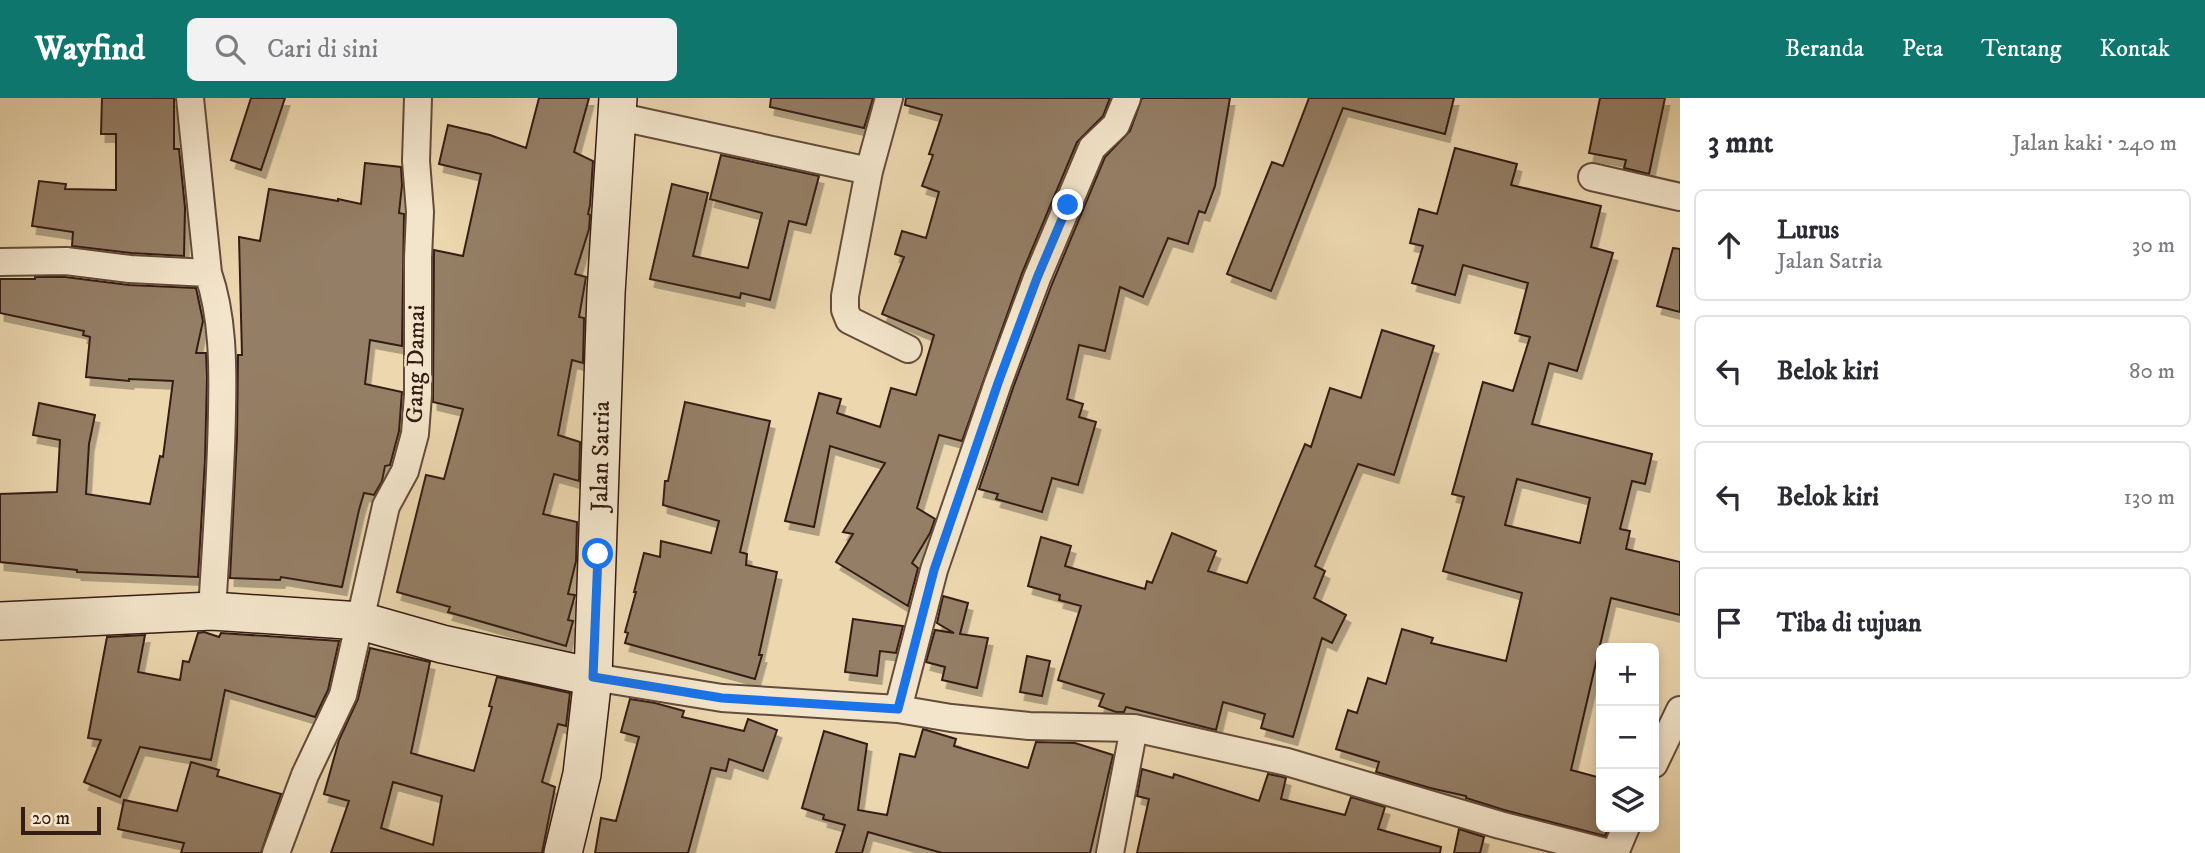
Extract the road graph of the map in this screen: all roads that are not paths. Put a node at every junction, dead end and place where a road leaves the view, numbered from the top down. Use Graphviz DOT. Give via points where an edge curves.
graph roads {
  1 [pos="190,98"];
  2 [pos="418,98"];
  3 [pos="889,98"];
  4 [pos="1127,98"];
  5 [pos="617,107"];
  6 [pos="869,171"];
  7 [pos="1592,177"];
  8 [pos="1680,197"];
  9 [pos="0,262"];
  10 [pos="208,273"];
  11 [pos="908,349"];
  12 [pos="212,611"];
  13 [pos="0,621"];
  14 [pos="361,621"];
  15 [pos="593,677"];
  16 [pos="898,709"];
  17 [pos="1680,710"];
  18 [pos="1134,728"];
  19 [pos="1659,754"];
  20 [pos="1623,832"];
  21 [pos="276,853"];
  22 [pos="563,853"];
  23 [pos="1110,853"];
  24 [pos="1612,853"];
  1 -- 10 [label="street"];
  2 -- 14 [label="street, Gang Damai" via="415,434 405,471 386,506"];
  3 -- 6 [label="street"];
  4 -- 16 [label="street" via="1116,125 1092,148 998,383 934,570"];
  5 -- 6 [label="street"];
  5 -- 15 [label="street, Jalan Satria"];
  6 -- 11 [label="street" via="845,310 849,320"];
  7 -- 8 [label="street"];
  9 -- 10 [label="street" via="66,261"];
  10 -- 12 [label="street" via="215,294 223,368"];
  12 -- 13 [label="street"];
  12 -- 14 [label="street"];
  14 -- 15 [label="street" via="442,645"];
  14 -- 21 [label="street, Gang Damai" via="343,695"];
  15 -- 16 [label="street" via="722,698"];
  15 -- 22 [label="street, Jalan Satria" via="582,774"];
  16 -- 18 [label="street" via="1029,726"];
  17 -- 19 [label="street"];
  18 -- 23 [label="street"];
  18 -- 24 [label="street" via="1287,762"];
  20 -- 24 [label="street"];
}
